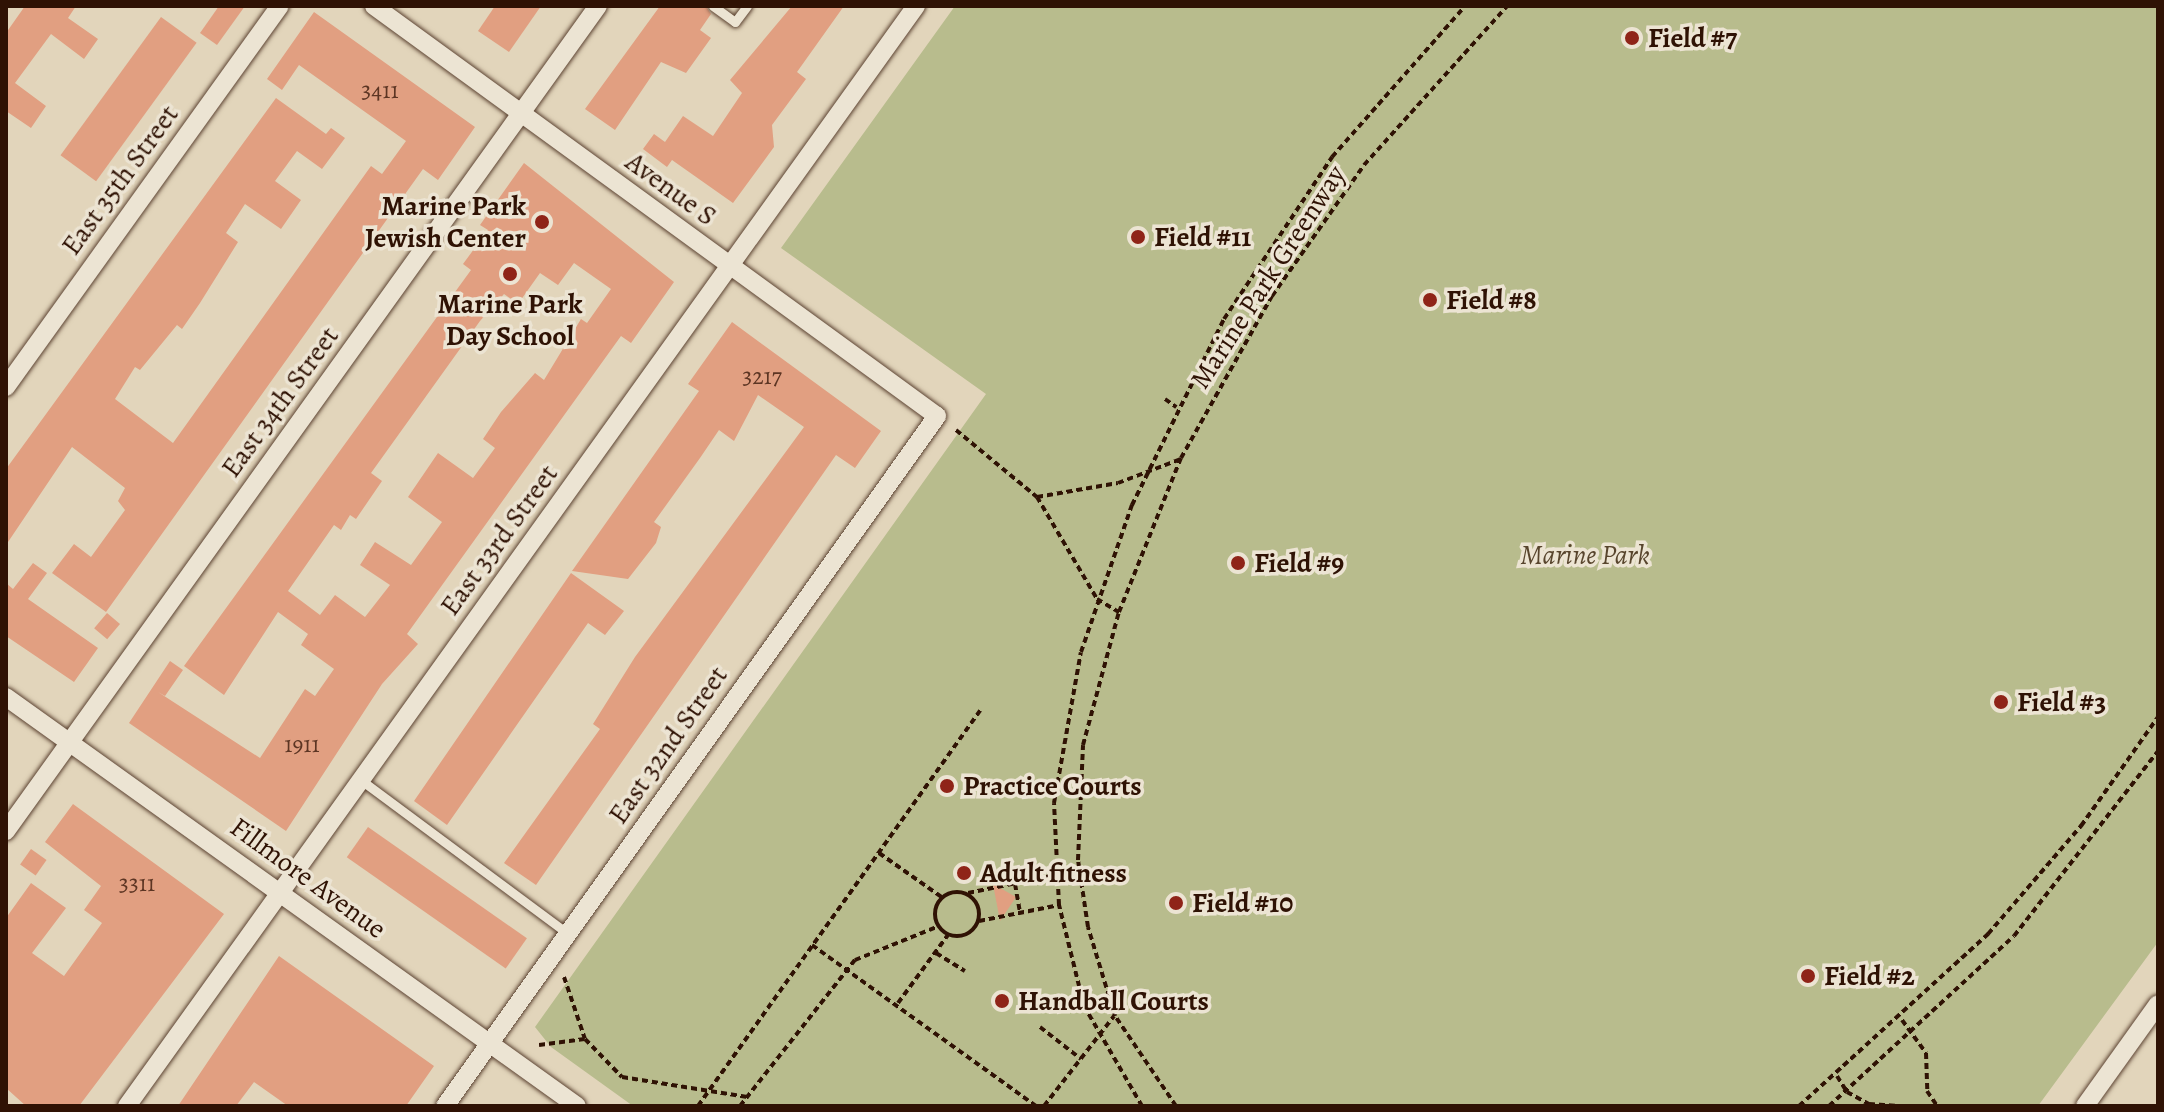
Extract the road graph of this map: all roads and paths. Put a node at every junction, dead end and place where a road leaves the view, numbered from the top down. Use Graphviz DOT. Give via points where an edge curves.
graph roads {
  1 [pos="280,6"];
  2 [pos="374,6"];
  3 [pos="598,6"];
  4 [pos="713,6"];
  5 [pos="747,6"];
  6 [pos="916,6"];
  7 [pos="1465,6"];
  8 [pos="1507,6"];
  9 [pos="521,115"];
  10 [pos="730,265"];
  11 [pos="6,387"];
  12 [pos="1165,399"];
  13 [pos="1176,407"];
  14 [pos="937,416"];
  15 [pos="956,430"];
  16 [pos="1181,458"];
  17 [pos="1147,471"];
  18 [pos="1037,497"];
  19 [pos="1097,599"];
  20 [pos="1119,612"];
  21 [pos="6,697"];
  22 [pos="980,710"];
  23 [pos="2158,717"];
  24 [pos="69,743"];
  25 [pos="2158,751"];
  26 [pos="361,780"];
  27 [pos="6,831"];
  28 [pos="879,853"];
  29 [pos="1055,875"];
  30 [pos="1015,883"];
  31 [pos="281,892"];
  32 [pos="965,893"];
  33 [pos="943,898"];
  34 [pos="1059,905"];
  35 [pos="1020,913"];
  36 [pos="979,921"];
  37 [pos="939,926"];
  38 [pos="568,934"];
  39 [pos="948,935"];
  40 [pos="812,945"];
  41 [pos="936,953"];
  42 [pos="846,969"];
  43 [pos="965,971"];
  44 [pos="564,977"];
  45 [pos="898,1003"];
  46 [pos="2158,1004"];
  47 [pos="1115,1016"];
  48 [pos="1902,1020"];
  49 [pos="1040,1027"];
  50 [pos="1913,1035"];
  51 [pos="585,1039"];
  52 [pos="1098,1039"];
  53 [pos="490,1043"];
  54 [pos="539,1045"];
  55 [pos="1081,1059"];
  56 [pos="1837,1076"];
  57 [pos="708,1091"];
  58 [pos="1847,1092"];
  59 [pos="747,1097"];
  60 [pos="127,1106"];
  61 [pos="445,1106"];
  62 [pos="577,1106"];
  63 [pos="698,1106"];
  64 [pos="740,1106"];
  65 [pos="959,1106"];
  66 [pos="976,1106"];
  67 [pos="1036,1106"];
  68 [pos="1044,1106"];
  69 [pos="1142,1106"];
  70 [pos="1176,1106"];
  71 [pos="1799,1106"];
  72 [pos="1829,1106"];
  73 [pos="1899,1106"];
  74 [pos="1937,1106"];
  75 [pos="2085,1106"];
  1 -- 11 [label="street, East 35th Street"];
  2 -- 9 [label="street, Avenue S"];
  3 -- 9 [label="street, East 34th Street"];
  4 -- 5 [label="lane" via="735,22"];
  6 -- 10 [label="street, East 33rd Street"];
  7 -- 13 [label="path, Marine Park Greenway" via="1332,157 1246,284"];
  8 -- 16 [label="path, Marine Park Greenway" via="1400,122 1302,250"];
  9 -- 10 [label="street, Avenue S"];
  9 -- 24 [label="street, East 34th Street"];
  10 -- 14 [label="street, Avenue S"];
  10 -- 26 [label="street, East 33rd Street"];
  12 -- 13 [label="path"];
  13 -- 17 [label="path, Marine Park Greenway"];
  14 -- 38 [label="street, East 32nd Street"];
  15 -- 18 [label="path"];
  16 -- 17 [label="path"];
  16 -- 20 [label="path, Marine Park Greenway"];
  17 -- 18 [label="path"];
  17 -- 19 [label="path, Marine Park Greenway"];
  18 -- 19 [label="path"];
  19 -- 20 [label="path"];
  19 -- 29 [label="path, Marine Park Greenway" via="1063,728"];
  20 -- 47 [label="path, Marine Park Greenway" via="1083,745 1078,823 1088,927"];
  21 -- 24 [label="street, Fillmore Avenue"];
  22 -- 28 [label="path"];
  23 -- 48 [label="path" via="2031,886"];
  24 -- 27 [label="street, East 34th Street"];
  24 -- 31 [label="street, Fillmore Avenue"];
  25 -- 50 [label="path" via="2046,899"];
  26 -- 31 [label="street, East 33rd Street"];
  26 -- 38 [label="lane"];
  28 -- 33 [label="path"];
  28 -- 40 [label="path"];
  29 -- 30 [label="path"];
  29 -- 34 [label="path, Marine Park Greenway"];
  30 -- 32 [label="path"];
  30 -- 35 [label="path"];
  31 -- 53 [label="street, Fillmore Avenue"];
  31 -- 60 [label="street, East 33rd Street"];
  32 -- 33 [label="path"];
  32 -- 36 [label="path" via="976,902"];
  33 -- 37 [label="path"];
  34 -- 35 [label="path"];
  34 -- 52 [label="path, Marine Park Greenway"];
  35 -- 36 [label="path"];
  36 -- 39 [label="path" via="969,933"];
  37 -- 39 [label="path"];
  37 -- 42 [label="path" via="885,942"];
  38 -- 53 [label="street, East 32nd Street"];
  39 -- 41 [label="path"];
  40 -- 42 [label="path"];
  40 -- 57 [label="path"];
  41 -- 43 [label="path"];
  41 -- 45 [label="path"];
  42 -- 45 [label="path"];
  42 -- 59 [label="path"];
  44 -- 51 [label="path"];
  45 -- 67 [label="path"];
  46 -- 75 [label="street"];
  47 -- 52 [label="path"];
  47 -- 70 [label="path, Marine Park Greenway"];
  48 -- 50 [label="path"];
  48 -- 56 [label="path"];
  49 -- 55 [label="path"];
  50 -- 58 [label="path"];
  50 -- 74 [label="path" via="1926,1053 1927,1091"];
  51 -- 54 [label="path"];
  51 -- 57 [label="path" via="634,1082"];
  52 -- 55 [label="path"];
  52 -- 69 [label="path, Marine Park Greenway"];
  53 -- 61 [label="street, East 32nd Street"];
  53 -- 62 [label="street, Fillmore Avenue"];
  55 -- 68 [label="path"];
  56 -- 58 [label="path"];
  56 -- 71 [label="path"];
  57 -- 59 [label="path"];
  57 -- 63 [label="path"];
  58 -- 72 [label="path"];
  58 -- 73 [label="path"];
  59 -- 64 [label="path"];
  65 -- 66 [label="path"];
}
